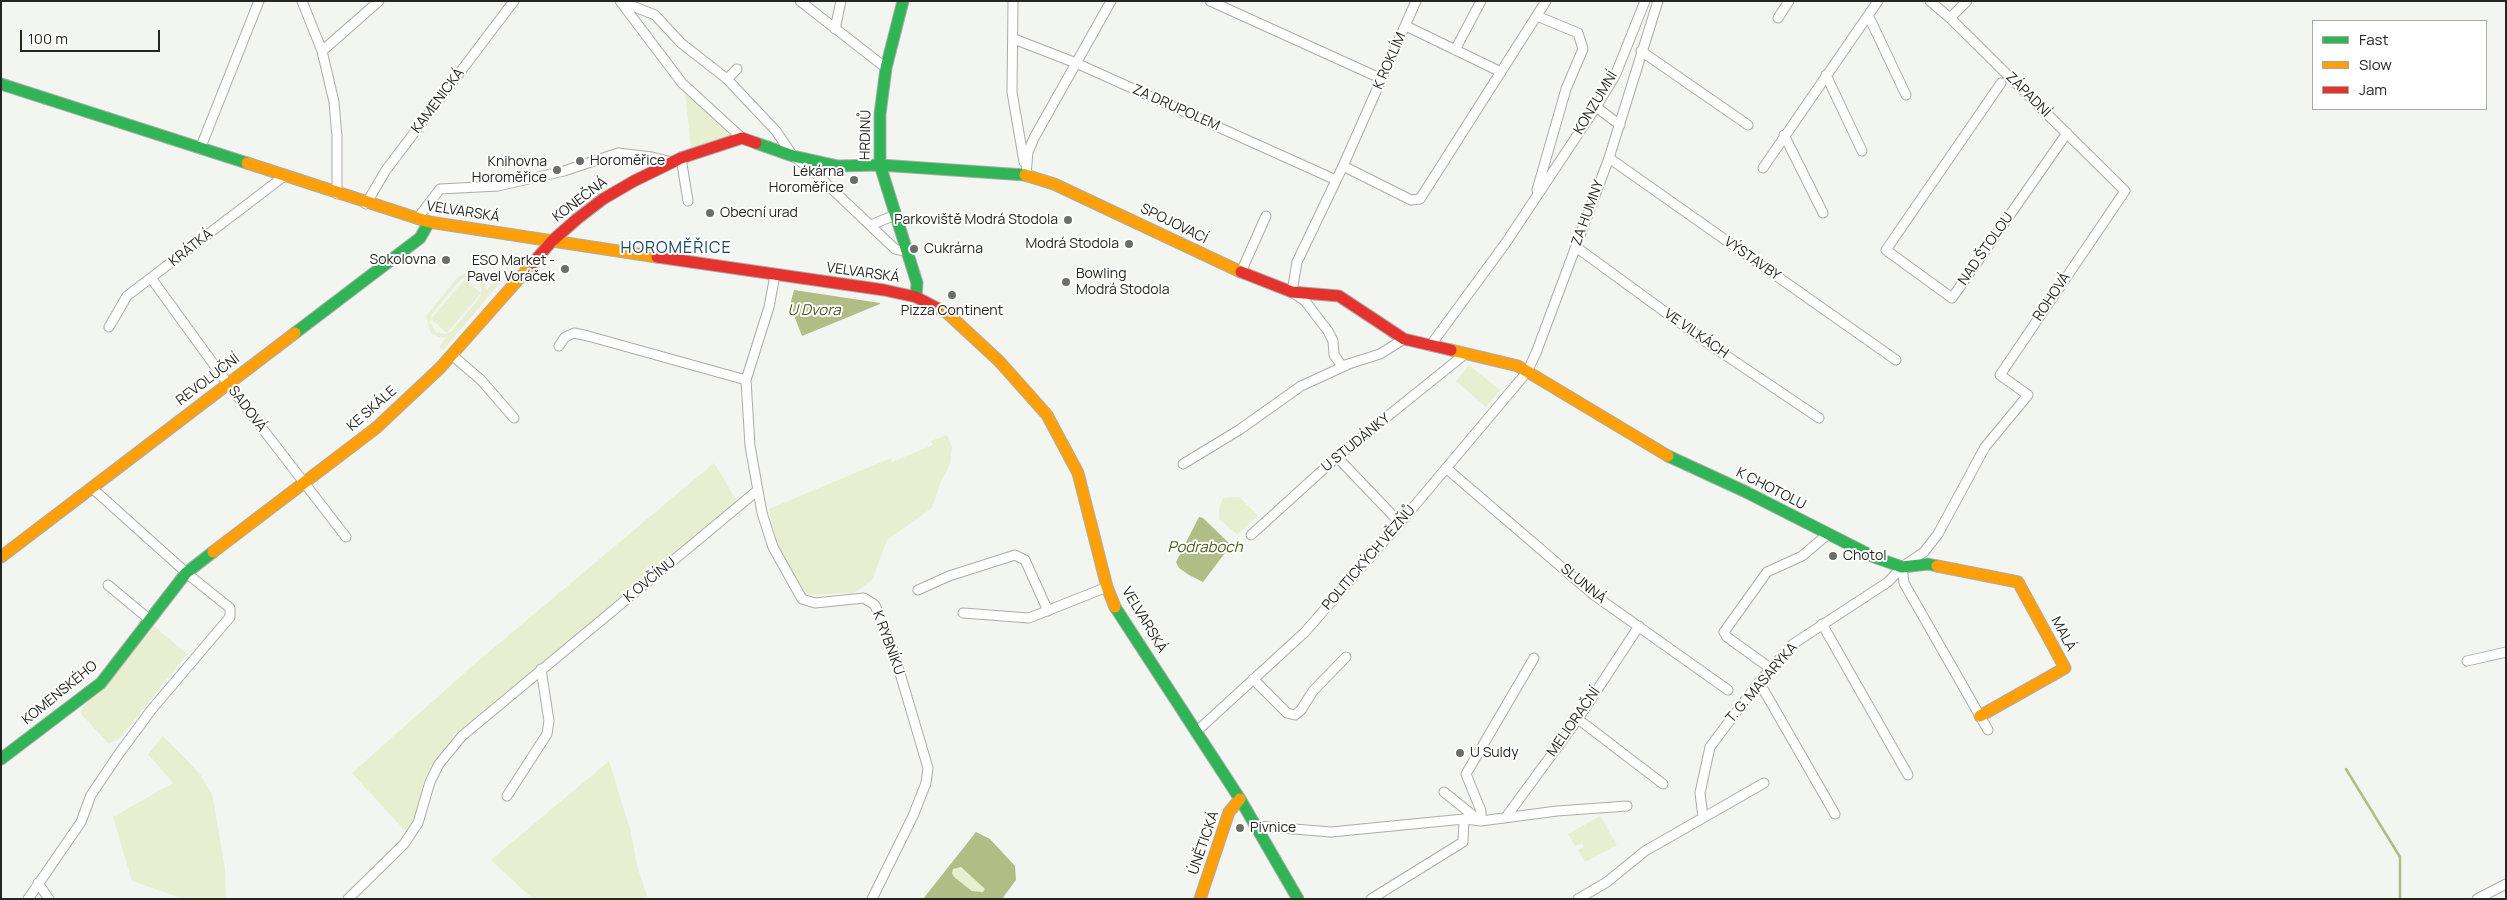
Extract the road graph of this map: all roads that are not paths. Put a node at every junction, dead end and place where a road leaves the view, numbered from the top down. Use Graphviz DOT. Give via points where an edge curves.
graph roads {
  1 [pos="259,1"];
  2 [pos="302,1"];
  3 [pos="379,1"];
  4 [pos="514,1"];
  5 [pos="620,1"];
  6 [pos="800,1"];
  7 [pos="841,1"];
  8 [pos="903,1"];
  9 [pos="1013,1"];
  10 [pos="1111,1"];
  11 [pos="1210,1"];
  12 [pos="1416,1"];
  13 [pos="1481,1"];
  14 [pos="1546,1"];
  15 [pos="1645,1"];
  16 [pos="1658,1"];
  17 [pos="1789,1"];
  18 [pos="1878,1"];
  19 [pos="1930,1"];
  20 [pos="1967,1"];
  21 [pos="1537,16"];
  22 [pos="1869,16"];
  23 [pos="1638,18"];
  24 [pos="1778,18"];
  25 [pos="1950,18"];
  26 [pos="1406,26"];
  27 [pos="1648,26"];
  28 [pos="835,29"];
  29 [pos="1014,39"];
  30 [pos="1455,50"];
  31 [pos="322,51"];
  32 [pos="1641,51"];
  33 [pos="1076,63"];
  34 [pos="886,68"];
  35 [pos="736,69"];
  36 [pos="1501,72"];
  37 [pos="1826,75"];
  38 [pos="727,79"];
  39 [pos="1382,79"];
  40 [pos="2001,83"];
  41 [pos="1,84"];
  42 [pos="1906,95"];
  43 [pos="1596,107"];
  44 [pos="1620,125"];
  45 [pos="1748,125"];
  46 [pos="2066,133"];
  47 [pos="1784,135"];
  48 [pos="742,138"];
  49 [pos="200,149"];
  50 [pos="1862,151"];
  51 [pos="793,156"];
  52 [pos="1609,158"];
  53 [pos="676,160"];
  54 [pos="880,165"];
  55 [pos="1342,166"];
  56 [pos="1763,168"];
  57 [pos="1026,174"];
  58 [pos="283,177"];
  59 [pos="1336,180"];
  60 [pos="2125,191"];
  61 [pos="336,194"];
  62 [pos="1535,199"];
  63 [pos="688,201"];
  64 [pos="366,204"];
  65 [pos="1823,213"];
  66 [pos="895,216"];
  67 [pos="1266,216"];
  68 [pos="417,220"];
  69 [pos="429,222"];
  70 [pos="871,225"];
  71 [pos="552,241"];
  72 [pos="1576,247"];
  73 [pos="907,252"];
  74 [pos="1241,272"];
  75 [pos="775,275"];
  76 [pos="151,278"];
  77 [pos="1292,292"];
  78 [pos="916,296"];
  79 [pos="109,327"];
  80 [pos="1404,339"];
  81 [pos="559,346"];
  82 [pos="1430,346"];
  83 [pos="1465,354"];
  84 [pos="452,355"];
  85 [pos="1896,360"];
  86 [pos="1347,365"];
  87 [pos="1526,372"];
  88 [pos="746,380"];
  89 [pos="228,384"];
  90 [pos="2028,395"];
  91 [pos="514,418"];
  92 [pos="1819,418"];
  93 [pos="1336,457"];
  94 [pos="1183,464"];
  95 [pos="1446,468"];
  96 [pos="304,482"];
  97 [pos="92,488"];
  98 [pos="758,490"];
  99 [pos="1400,523"];
  100 [pos="1828,534"];
  101 [pos="1251,535"];
  102 [pos="346,537"];
  103 [pos="1,558"];
  104 [pos="1902,567"];
  105 [pos="186,573"];
  106 [pos="2018,582"];
  107 [pos="108,586"];
  108 [pos="1107,586"];
  109 [pos="918,590"];
  110 [pos="1048,612"];
  111 [pos="963,613"];
  112 [pos="150,620"];
  113 [pos="1822,624"];
  114 [pos="1639,626"];
  115 [pos="2506,652"];
  116 [pos="1346,657"];
  117 [pos="1534,658"];
  118 [pos="2467,661"];
  119 [pos="1770,668"];
  120 [pos="541,669"];
  121 [pos="1254,679"];
  122 [pos="1759,682"];
  123 [pos="1728,690"];
  124 [pos="1980,716"];
  125 [pos="1578,718"];
  126 [pos="1988,730"];
  127 [pos="1197,731"];
  128 [pos="1,759"];
  129 [pos="1908,775"];
  130 [pos="1764,783"];
  131 [pos="1663,784"];
  132 [pos="1444,792"];
  133 [pos="506,796"];
  134 [pos="1240,799"];
  135 [pos="1627,806"];
  136 [pos="1835,814"];
  137 [pos="1506,817"];
  138 [pos="1702,817"];
  139 [pos="1464,819"];
  140 [pos="1480,821"];
  141 [pos="1257,826"];
  142 [pos="38,883"];
  143 [pos="2506,884"];
  144 [pos="28,899"];
  145 [pos="49,899"];
  146 [pos="348,899"];
  147 [pos="872,899"];
  148 [pos="1200,899"];
  149 [pos="1298,899"];
  150 [pos="1371,899"];
  151 [pos="1578,899"];
  152 [pos="2477,899"];
  1 -- 49 [label="street"];
  2 -- 31 [label="street"];
  3 -- 31 [label="street"];
  4 -- 64 [label="street, KAMENICKÁ" via="386,170"];
  5 -- 38 [label="street" via="655,16 681,43"];
  5 -- 48 [label="street" via="682,83"];
  6 -- 28 [label="street"];
  7 -- 28 [label="street"];
  8 -- 34 [label="street, HRDINŮ"];
  9 -- 29 [label="street"];
  10 -- 33 [label="street"];
  11 -- 39 [label="street"];
  12 -- 26 [label="street"];
  13 -- 30 [label="street"];
  14 -- 21 [label="street"];
  15 -- 23 [label="street, KONZUMNÍ"];
  16 -- 27 [label="street, ZA HUMNY"];
  17 -- 24 [label="street"];
  18 -- 22 [label="street"];
  19 -- 25 [label="street, ZÁPADNÍ"];
  20 -- 25 [label="street"];
  21 -- 36 [label="street"];
  21 -- 62 [label="street, KONZUMNÍ" via="1578,33 1583,49 1566,88"];
  22 -- 37 [label="street"];
  22 -- 42 [label="street"];
  23 -- 27 [label="street"];
  23 -- 43 [label="street, KONZUMNÍ" via="1615,76"];
  25 -- 46 [label="street, ZÁPADNÍ"];
  26 -- 30 [label="street, K ROKLÍM"];
  26 -- 39 [label="street, K ROKLÍM"];
  27 -- 32 [label="street, ZA HUMNY"];
  28 -- 34 [label="street"];
  29 -- 33 [label="street, ZA DRUPOLEM"];
  29 -- 57 [label="street" via="1012,92"];
  30 -- 36 [label="street, K ROKLÍM"];
  31 -- 61 [label="street" via="334,102"];
  32 -- 44 [label="street, ZA HUMNY"];
  32 -- 45 [label="street"];
  33 -- 57 [label="street" via="1031,145"];
  33 -- 59 [label="street, ZA DRUPOLEM"];
  34 -- 54 [label="street, HRDINŮ" via="880,114"];
  35 -- 38 [label="street"];
  36 -- 55 [label="street" via="1420,199 1411,200"];
  37 -- 47 [label="street"];
  37 -- 50 [label="street"];
  38 -- 51 [label="street" via="776,131"];
  39 -- 55 [label="street, K ROKLÍM"];
  40 -- 46 [label="street, NAD ŠTOLOU" via="1886,250 1952,298"];
  41 -- 49 [label="street, VELVARSKÁ"];
  43 -- 44 [label="street"];
  43 -- 62 [label="street, KONZUMNÍ"];
  44 -- 52 [label="street, ZA HUMNY"];
  46 -- 60 [label="street, ZÁPADNÍ"];
  47 -- 56 [label="street"];
  47 -- 65 [label="street"];
  48 -- 51 [label="street, SPOJOVACÍ"];
  48 -- 53 [label="street, KONEČNÁ"];
  49 -- 58 [label="street, VELVARSKÁ"];
  51 -- 54 [label="street, SPOJOVACÍ" via="837,166"];
  51 -- 70 [label="street"];
  52 -- 72 [label="street, ZA HUMNY"];
  52 -- 85 [label="street, VÝSTAVBY"];
  53 -- 63 [label="street"];
  53 -- 68 [label="street" via="618,153 498,186 440,190"];
  53 -- 71 [label="street, KONEČNÁ" via="603,199"];
  54 -- 57 [label="street, SPOJOVACÍ"];
  54 -- 66 [label="street, HRDINŮ"];
  55 -- 59 [label="street, K ROKLÍM"];
  57 -- 74 [label="street, SPOJOVACÍ" via="1063,188"];
  58 -- 61 [label="street, VELVARSKÁ"];
  58 -- 76 [label="street, KRÁTKÁ"];
  59 -- 77 [label="street, K ROKLÍM" via="1297,262"];
  60 -- 90 [label="street, ROHOVÁ" via="2000,375"];
  61 -- 64 [label="street, VELVARSKÁ"];
  62 -- 82 [label="street, KONZUMNÍ"];
  64 -- 68 [label="street, VELVARSKÁ"];
  66 -- 70 [label="street"];
  66 -- 73 [label="street, HRDINŮ"];
  67 -- 74 [label="street"];
  68 -- 69 [label="street, VELVARSKÁ"];
  69 -- 71 [label="street, VELVARSKÁ"];
  69 -- 89 [label="street, REVOLUČNÍ" via="420,238"];
  70 -- 73 [label="street" via="895,249"];
  71 -- 75 [label="street, VELVARSKÁ"];
  71 -- 84 [label="street, KE SKÁLE"];
  72 -- 87 [label="street, ZA HUMNY"];
  72 -- 92 [label="street, VE VILKÁCH" via="1709,344"];
  73 -- 78 [label="street, HRDINŮ" via="917,283"];
  74 -- 77 [label="street, SPOJOVACÍ"];
  75 -- 78 [label="street, VELVARSKÁ"];
  75 -- 88 [label="street, K RYBNÍKU"];
  76 -- 79 [label="street, KRÁTKÁ" via="127,296"];
  76 -- 89 [label="street, SADOVÁ"];
  77 -- 80 [label="street, SPOJOVACÍ" via="1339,296"];
  77 -- 86 [label="street" via="1305,301 1328,331 1338,362 1342,366"];
  78 -- 108 [label="street, VELVARSKÁ" via="946,312 966,329 1047,415 1078,473"];
  80 -- 82 [label="street, SPOJOVACÍ"];
  80 -- 86 [label="street" via="1380,354"];
  81 -- 88 [label="street" via="565,337 574,334 588,336"];
  82 -- 83 [label="street, SPOJOVACÍ"];
  83 -- 87 [label="street, SPOJOVACÍ" via="1507,362"];
  83 -- 93 [label="street, U STUDÁNKY"];
  84 -- 91 [label="street" via="481,380"];
  84 -- 96 [label="street, KE SKÁLE" via="376,428"];
  86 -- 94 [label="street" via="1301,386"];
  87 -- 95 [label="street, POLITICKÝCH VĚZŇŮ"];
  87 -- 100 [label="street, K CHOTOLU" via="1663,454"];
  88 -- 98 [label="street, K RYBNÍKU" via="750,446"];
  89 -- 96 [label="street, SADOVÁ"];
  89 -- 97 [label="street, REVOLUČNÍ"];
  90 -- 104 [label="street, T. G. MASARYKA" via="1985,447 1938,534 1924,552"];
  93 -- 99 [label="street"];
  93 -- 101 [label="street, U STUDÁNKY"];
  95 -- 99 [label="street, POLITICKÝCH VĚZŇŮ"];
  95 -- 114 [label="street, SLUNNÁ" via="1594,595"];
  96 -- 102 [label="street, SADOVÁ"];
  96 -- 105 [label="street, KE SKÁLE"];
  97 -- 103 [label="street, REVOLUČNÍ"];
  97 -- 105 [label="street"];
  98 -- 120 [label="street, K OVČÍNU"];
  98 -- 147 [label="street, K RYBNÍKU" via="773,547 802,599 815,603 864,598 875,605 894,653 928,768 926,784"];
  99 -- 121 [label="street, POLITICKÝCH VĚZŇŮ" via="1305,632"];
  100 -- 104 [label="street, K CHOTOLU"];
  100 -- 119 [label="street" via="1802,556 1767,572 1724,632 1726,637"];
  104 -- 106 [label="street, K CHOTOLU" via="1928,564"];
  104 -- 113 [label="street, T. G. MASARYKA" via="1888,582"];
  104 -- 124 [label="street" via="1904,584"];
  105 -- 112 [label="street, KOMENSKÉHO"];
  105 -- 142 [label="street" via="230,608 230,617 152,709 118,755 91,795 81,822"];
  106 -- 124 [label="street, MALÁ" via="2064,668"];
  107 -- 112 [label="street"];
  108 -- 110 [label="street"];
  108 -- 127 [label="street, VELVARSKÁ" via="1115,606"];
  109 -- 110 [label="street" via="1015,554 1026,560"];
  110 -- 111 [label="street" via="1029,618"];
  112 -- 128 [label="street, KOMENSKÉHO" via="101,683"];
  113 -- 119 [label="street, T. G. MASARYKA" via="1793,644"];
  113 -- 129 [label="street"];
  114 -- 123 [label="street, SLUNNÁ"];
  114 -- 125 [label="street, MELIORAČNÍ"];
  115 -- 118 [label="street"];
  116 -- 121 [label="street" via="1295,715 1287,713"];
  117 -- 140 [label="street" via="1466,774 1481,812"];
  119 -- 122 [label="street, T. G. MASARYKA"];
  120 -- 133 [label="street" via="547,734"];
  120 -- 146 [label="street, K OVČÍNU" via="462,736 439,764 418,823 404,844"];
  121 -- 127 [label="street, POLITICKÝCH VĚZŇŮ"];
  122 -- 136 [label="street"];
  122 -- 138 [label="street, T. G. MASARYKA" via="1710,747 1700,793"];
  124 -- 126 [label="street"];
  125 -- 131 [label="street"];
  125 -- 137 [label="street, MELIORAČNÍ"];
  127 -- 134 [label="street, VELVARSKÁ"];
  130 -- 138 [label="street"];
  132 -- 140 [label="street"];
  134 -- 141 [label="street, VELVARSKÁ"];
  134 -- 148 [label="street, ÚNĚTICKÁ" via="1229,812"];
  135 -- 137 [label="street"];
  137 -- 140 [label="street"];
  138 -- 151 [label="street" via="1645,851 1607,882"];
  139 -- 140 [label="street"];
  139 -- 141 [label="street" via="1331,832"];
  139 -- 150 [label="street" via="1462,842"];
  141 -- 149 [label="street, VELVARSKÁ"];
  142 -- 144 [label="street"];
  142 -- 145 [label="street"];
  143 -- 152 [label="street"];
}
